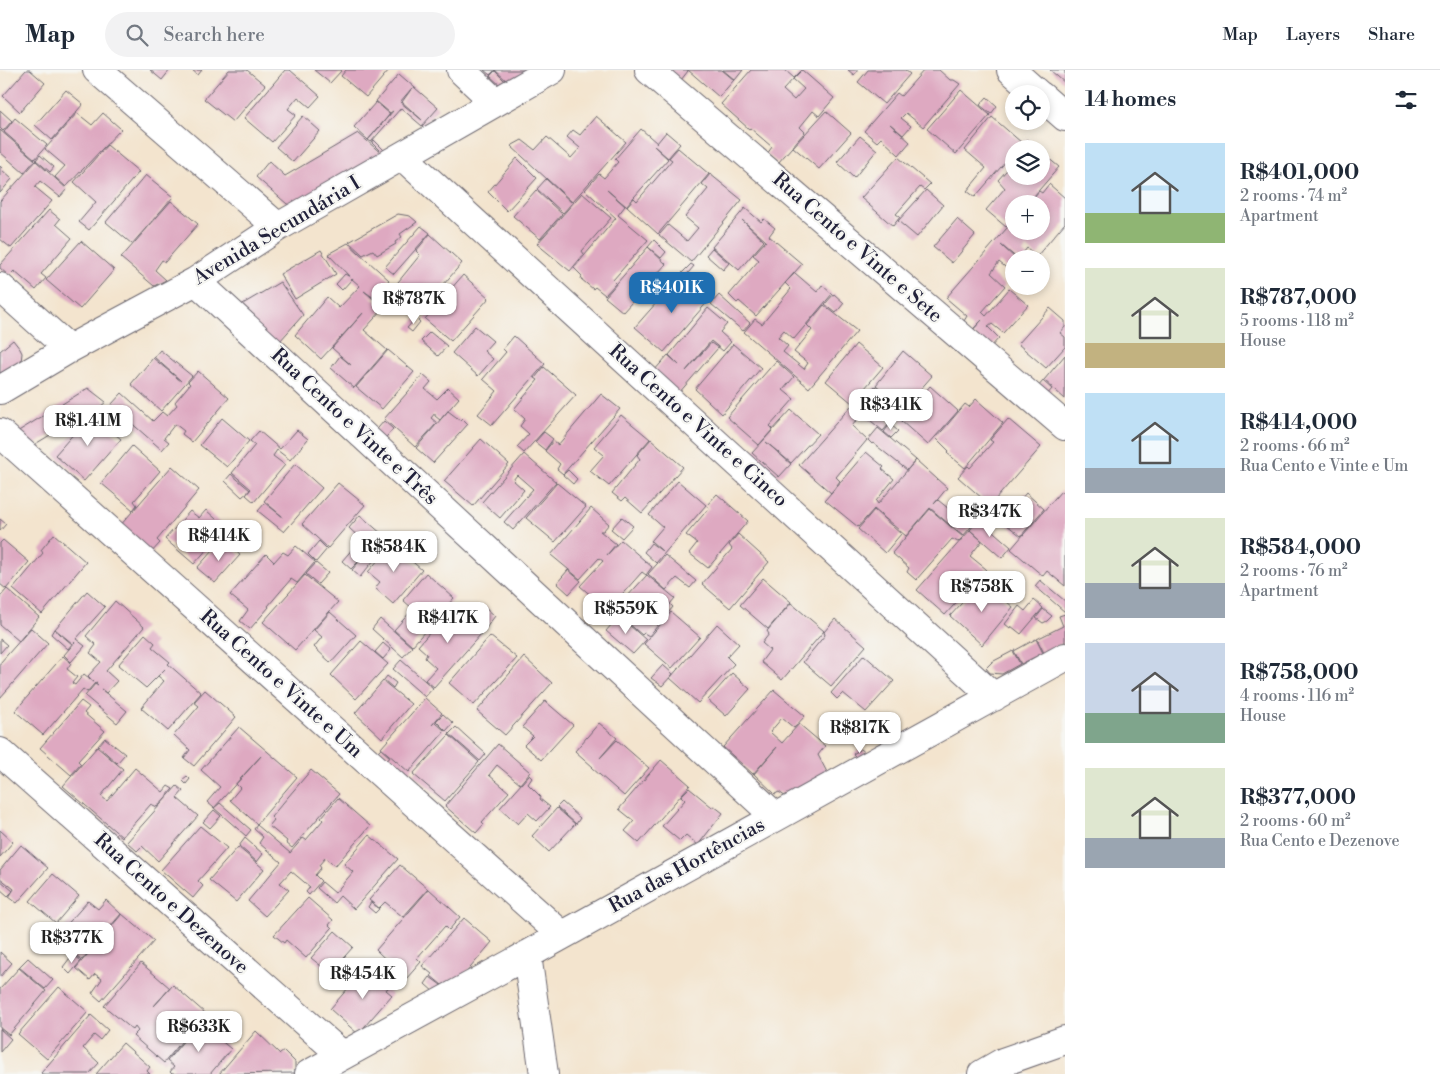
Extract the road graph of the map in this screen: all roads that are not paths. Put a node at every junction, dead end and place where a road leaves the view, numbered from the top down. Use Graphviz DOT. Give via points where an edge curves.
graph roads {
  1 [pos="97,70"];
  2 [pos="461,70"];
  3 [pos="552,70"];
  4 [pos="649,70"];
  5 [pos="1011,70"];
  6 [pos="1028,85"];
  7 [pos="495,102"];
  8 [pos="1050,104"];
  9 [pos="1065,117"];
  10 [pos="402,156"];
  11 [pos="278,227"];
  12 [pos="196,281"];
  13 [pos="0,287"];
  14 [pos="69,348"];
  15 [pos="0,390"];
  16 [pos="1065,426"];
  17 [pos="0,433"];
  18 [pos="1065,658"];
  19 [pos="994,697"];
  20 [pos="0,752"];
  21 [pos="776,817"];
  22 [pos="562,935"];
  23 [pos="527,955"];
  24 [pos="1065,1040"];
  25 [pos="342,1056"];
  26 [pos="308,1074"];
  27 [pos="544,1074"];
  28 [pos="982,1074"];
  1 -- 11 [label="street"];
  2 -- 7 [label="street"];
  3 -- 7 [label="street, Avenida Secundária I"];
  4 -- 16 [label="street, Rua Cento e Vinte e Sete"];
  5 -- 6 [label="street"];
  7 -- 10 [label="street, Avenida Secundária I"];
  8 -- 9 [label="street"];
  10 -- 11 [label="street, Avenida Secundária I"];
  10 -- 19 [label="street, Rua Cento e Vinte e Cinco"];
  11 -- 12 [label="street, Avenida Secundária I"];
  12 -- 14 [label="street, Avenida Secundária I"];
  12 -- 21 [label="street, Rua Cento e Vinte e Três"];
  13 -- 14 [label="street"];
  14 -- 15 [label="street, Avenida Secundária I"];
  17 -- 22 [label="street, Rua Cento e Vinte e Um"];
  18 -- 19 [label="street, Rua das Hortências"];
  19 -- 21 [label="street, Rua das Hortências"];
  20 -- 25 [label="street, Rua Cento e Dezenove"];
  21 -- 22 [label="street, Rua das Hortências"];
  22 -- 23 [label="street, Rua das Hortências"];
  23 -- 25 [label="street, Rua das Hortências"];
  23 -- 27 [label="street"];
  24 -- 28 [label="street" via="1003,1062"];
  25 -- 26 [label="street, Rua das Hortências"];
}
